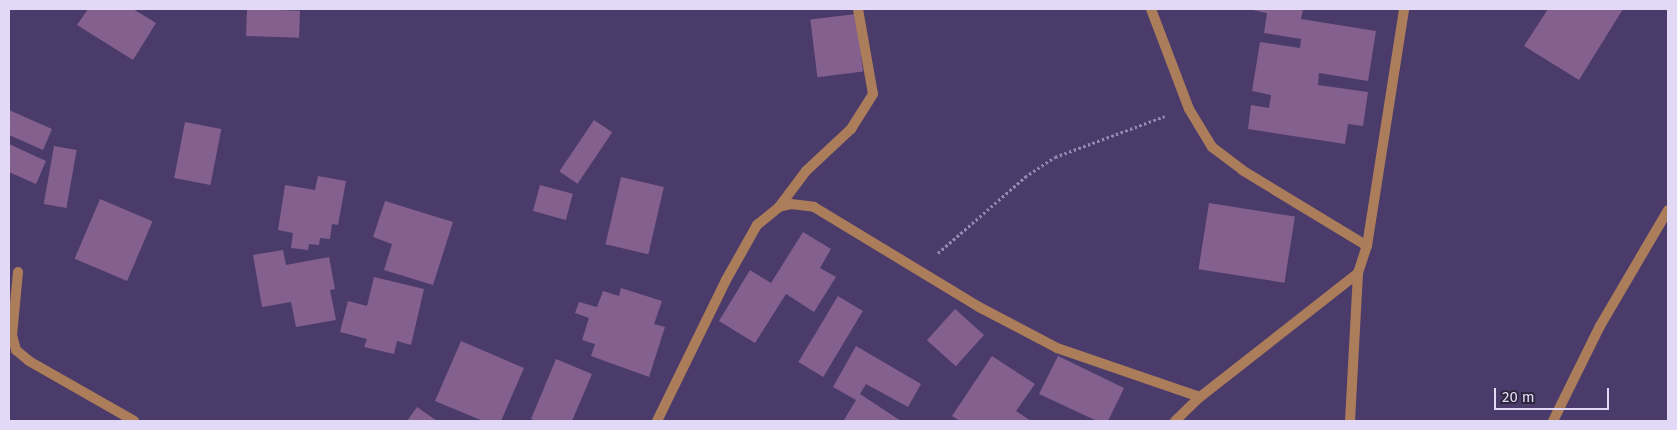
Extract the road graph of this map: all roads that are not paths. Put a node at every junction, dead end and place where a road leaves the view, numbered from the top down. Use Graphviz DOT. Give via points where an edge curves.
graph roads {
  1 [pos="858,9"];
  2 [pos="1151,9"];
  3 [pos="1404,9"];
  4 [pos="779,207"];
  5 [pos="1668,210"];
  6 [pos="1367,246"];
  7 [pos="18,272"];
  8 [pos="1358,273"];
  9 [pos="1200,397"];
  10 [pos="134,421"];
  11 [pos="657,421"];
  12 [pos="1176,421"];
  13 [pos="1350,421"];
  14 [pos="1553,421"];
  1 -- 4 [label="street" via="873,78 873,94 851,129 806,171"];
  2 -- 6 [label="street" via="1189,109 1204,137 1220,153"];
  3 -- 6 [label="street"];
  4 -- 9 [label="street" via="791,204 814,207 1058,348"];
  4 -- 11 [label="street" via="756,225"];
  5 -- 14 [label="street" via="1600,326"];
  6 -- 8 [label="street"];
  7 -- 10 [label="street" via="12,336 16,350 29,361"];
  8 -- 9 [label="street"];
  8 -- 13 [label="street"];
  9 -- 12 [label="street"];
}
